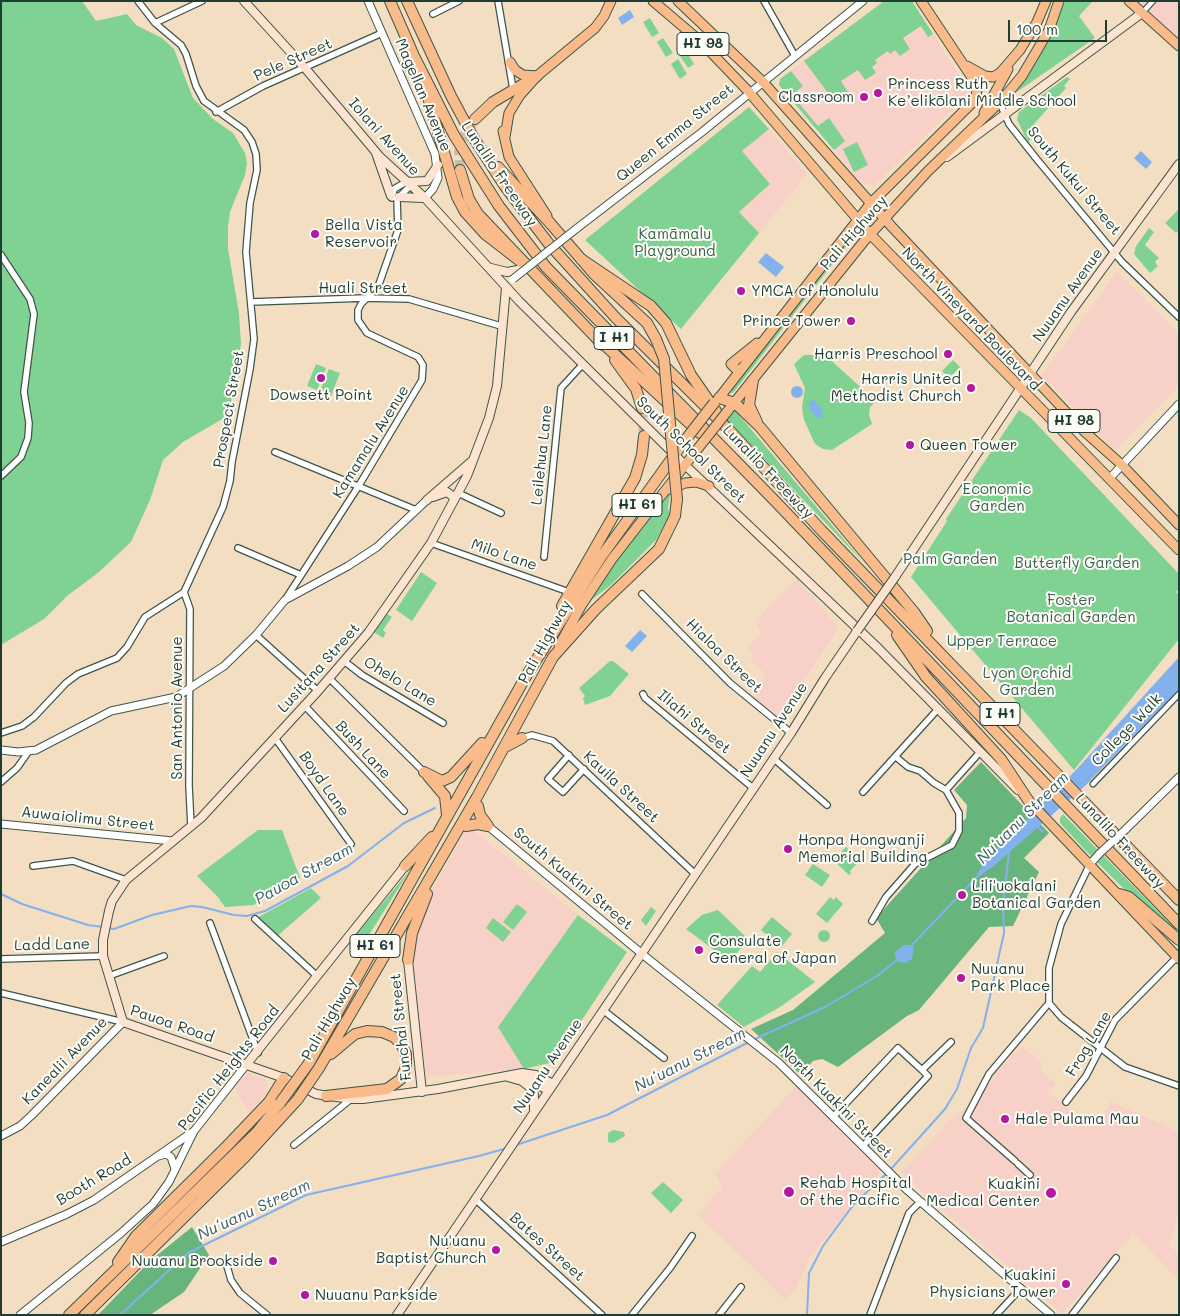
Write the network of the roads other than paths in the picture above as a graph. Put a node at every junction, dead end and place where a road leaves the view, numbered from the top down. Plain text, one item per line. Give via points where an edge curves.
1 (138, 1) edge
2 (202, 1) edge
3 (244, 1) edge
4 (368, 1) edge
5 (390, 1) edge
6 (407, 1) edge
7 (459, 1) edge
8 (498, 1) edge
9 (611, 1) edge
10 (653, 1) edge
11 (678, 1) edge
12 (764, 1) edge
13 (863, 1) edge
14 (921, 1) edge
15 (1046, 1) edge
16 (1059, 1) edge
17 (1129, 1) edge
18 (1153, 1) edge
19 (1142, 13) junction
20 (432, 14) dead end
21 (155, 23) junction
22 (382, 33) junction
23 (1179, 46) edge
24 (1020, 50) junction
25 (414, 56) junction
26 (795, 56) junction
27 (961, 61) junction
28 (510, 62) junction
29 (305, 68) junction
30 (537, 76) junction
31 (763, 82) junction
32 (513, 89) junction
33 (749, 92) junction
34 (1002, 100) junction
35 (216, 112) junction
36 (1005, 115) junction
37 (982, 117) junction
38 (475, 119) tunnel mouth
39 (473, 137) junction
40 (505, 137) junction
41 (375, 151) junction
42 (1179, 164) edge
43 (438, 165) junction
44 (460, 170) tunnel mouth
45 (928, 171) junction
46 (408, 184) junction
47 (395, 196) junction
48 (425, 198) junction
49 (871, 203) junction
50 (885, 220) junction
51 (858, 221) junction
52 (550, 223) junction
53 (870, 234) junction
54 (1115, 251) junction
55 (1, 255) edge
56 (581, 259) junction
57 (487, 266) junction
58 (526, 268) junction
59 (511, 276) junction
60 (506, 288) junction
61 (366, 298) junction
62 (250, 302) junction
63 (1179, 317) edge
64 (501, 326) junction
65 (597, 338) junction
66 (583, 364) junction
67 (1030, 373) junction
68 (753, 380) junction
69 (1021, 389) junction
70 (717, 401) junction
71 (735, 403) junction
72 (1179, 404) edge
73 (642, 408) tunnel mouth
74 (760, 427) junction
75 (731, 432) junction
76 (644, 436) tunnel mouth
77 (275, 452) dead end
78 (675, 454) junction
79 (472, 461) junction
80 (685, 465) junction
81 (1122, 465) junction
82 (1, 476) edge
83 (1110, 478) junction
84 (709, 486) junction
85 (358, 487) junction
86 (456, 496) junction
87 (427, 500) junction
88 (775, 501) junction
89 (656, 503) junction
90 (416, 510) junction
91 (501, 513) dead end
92 (1179, 525) edge
93 (431, 543) junction
94 (238, 548) dead end
95 (1179, 550) edge
96 (544, 557) dead end
97 (302, 575) junction
98 (184, 592) junction
99 (569, 592) junction
100 (642, 594) dead end
101 (285, 600) junction
102 (886, 617) junction
103 (858, 631) junction
104 (256, 635) junction
105 (943, 655) junction
106 (553, 657) junction
107 (344, 661) junction
108 (535, 663) junction
109 (329, 678) junction
110 (189, 690) junction
111 (318, 691) junction
112 (643, 694) dead end
113 (1179, 694) edge
114 (304, 705) junction
115 (938, 709) junction
116 (443, 723) dead end
117 (497, 725) junction
118 (1, 733) edge
119 (791, 733) junction
120 (275, 738) junction
121 (522, 738) joint
122 (505, 747) junction
123 (1, 750) edge
124 (29, 751) junction
125 (980, 752) junction
126 (569, 755) junction
127 (896, 757) junction
128 (773, 758) junction
129 (496, 763) junction
130 (584, 769) junction
131 (424, 772) junction
132 (1179, 778) edge
133 (1, 782) edge
134 (1093, 784) dead end
135 (753, 788) junction
136 (946, 790) junction
137 (863, 792) dead end
138 (1029, 802) junction
139 (827, 804) dead end
140 (478, 806) junction
141 (404, 811) dead end
142 (447, 815) junction
143 (1, 824) edge
144 (191, 826) junction
145 (466, 826) junction
146 (488, 826) junction
147 (440, 829) junction
148 (172, 841) junction
149 (351, 844) dead end
150 (1090, 864) junction
151 (33, 866) dead end
152 (406, 866) joint
153 (694, 873) junction
154 (126, 880) junction
155 (1164, 884) junction
156 (1119, 894) junction
157 (1179, 894) edge
158 (1179, 900) edge
159 (255, 918) dead end
160 (872, 921) dead end
161 (210, 924) dead end
162 (1179, 924) edge
163 (1179, 940) edge
164 (641, 953) junction
165 (103, 956) junction
166 (164, 956) dead end
167 (1178, 958) edge
168 (1, 959) edge
169 (408, 960) joint
170 (109, 976) junction
171 (317, 976) junction
172 (1, 993) edge
173 (1048, 1003) junction
174 (603, 1010) junction
175 (123, 1022) junction
176 (951, 1042) dead end
177 (1100, 1049) junction
178 (258, 1053) junction
179 (664, 1058) dead end
180 (246, 1065) junction
181 (319, 1068) junction
182 (922, 1070) junction
183 (506, 1076) junction
184 (284, 1078) junction
185 (1179, 1086) edge
186 (551, 1087) junction
187 (422, 1092) junction
188 (326, 1096) junction
189 (351, 1099) junction
190 (1066, 1102) dead end
191 (534, 1112) junction
192 (833, 1117) junction
193 (194, 1131) junction
194 (1, 1136) edge
195 (294, 1145) dead end
196 (863, 1146) junction
197 (155, 1158) junction
198 (175, 1169) junction
199 (1030, 1175) dead end
200 (475, 1199) junction
201 (920, 1202) junction
202 (692, 1236) dead end
203 (1, 1242) edge
204 (1116, 1258) dead end
205 (227, 1266) dead end
206 (105, 1280) junction
207 (741, 1288) dead end
208 (1021, 1288) junction
209 (20, 1315) edge
210 (69, 1315) edge
211 (85, 1315) edge
212 (267, 1315) edge
213 (396, 1315) edge
214 (602, 1315) edge
215 (632, 1315) edge
216 (719, 1315) edge
217 (870, 1315) edge
218 (996, 1315) edge
219 (1051, 1315) edge
220 (1072, 1315) edge

1 - 21 street, Prospect Street
2 - 21 street
3 - 29 main road, Iolani Avenue
4 - 22 street, Magellan Avenue
5 - 25 highway, Lunalilo Freeway / I H1
6 - 39 highway, Lunalilo Freeway / I H1
7 - 20 street
8 - 28 street
9 - 30 main road via 595,28
10 - 33 main road, HI 98 via 700,41
11 - 31 main road, HI 98
12 - 26 street
13 - 26 street, Queen Emma Street
14 - 27 main road
15 - 24 main road
16 - 34 main road, Pali Highway via 1050,30 1022,76
17 - 19 main road
18 - 19 street
19 - 23 main road
19 - 36 main road
21 - 35 street, Prospect Street via 181,45 196,86 204,101
22 - 29 street, Pele Street
22 - 43 street, Magellan Avenue via 428,134
24 - 27 main road via 992,77 981,75
24 - 37 main road
25 - 58 highway via 457,196 465,212 485,234
25 - 88 highway, Lunalilo Freeway / I H1 via 442,114 470,161 540,259 586,310
26 - 31 street, Queen Emma Street
27 - 49 main road, Pali Highway via 976,86 976,99
28 - 30 main road via 523,75
28 - 32 street
29 - 35 street, Pele Street via 262,86
29 - 41 main road, Iolani Avenue
30 - 32 highway
30 - 40 main road via 514,103
31 - 33 street, Queen Emma Street
31 - 49 main road, HI 98
32 - 38 highway
32 - 40 main road via 501,123
33 - 51 main road, HI 98
33 - 58 street, Queen Emma Street, bridge
34 - 36 street, South Kukui Street
34 - 37 main road, Pali Highway
35 - 62 street, Prospect Street via 244,130 256,154 257,170 246,245
36 - 45 main road
36 - 54 street, South Kukui Street via 1009,124
37 - 45 main road, Pali Highway
39 - 52 highway
39 - 75 highway, Lunalilo Freeway / I H1 via 518,205 555,251
40 - 52 main road via 508,157
41 - 46 main road, Iolani Avenue
41 - 47 main road
42 - 54 main road, Nuuanu Avenue
43 - 46 main road via 427,181
43 - 48 street, Magellan Avenue via 438,178
44 - 58 highway via 468,199 478,214
45 - 50 main road, Pali Highway
46 - 47 street
46 - 47 street via 394,189
46 - 48 main road, Iolani Avenue
47 - 48 main road
47 - 61 street, Kamamalu Avenue via 398,230 378,287
48 - 57 main road, Iolani Avenue
49 - 50 main road, HI 98
49 - 51 main road, Pali Highway / HI 61
50 - 53 main road, Pali Highway / HI 61
50 - 67 main road, North Vineyard Boulevard / HI 98
51 - 53 main road, HI 98
51 - 70 main road, Pali Highway / HI 61
52 - 56 highway
53 - 68 main road, Pali Highway / HI 61
53 - 69 main road, North Vineyard Boulevard / HI 98
54 - 63 street, South Kukui Street
54 - 67 main road, Nuuanu Avenue
55 - 82 street via 30,298 34,314 24,392 28,438 21,457
56 - 75 highway via 651,306 661,317 692,375
56 - 106 highway, bridge via 647,323 656,339 664,359 677,499 674,516 659,550 596,609
57 - 59 main road
57 - 60 main road, Iolani Avenue
58 - 59 main road
58 - 65 highway
59 - 60 street
60 - 64 main road, Lusitana Street
60 - 66 main road, South School Street
61 - 62 street, Huali Street
61 - 64 street, Huali Street via 409,299
61 - 85 street, Kamamalu Avenue via 358,310 362,327 367,333 416,355 424,373 419,389
62 - 98 street, Prospect Street via 254,339 230,481 223,507
64 - 79 main road, Lusitana Street via 497,386 489,418
65 - 73 highway via 636,389
65 - 88 highway
66 - 78 main road, South School Street
66 - 96 street, Leilehua Lane via 561,388
67 - 69 main road, Nuuanu Avenue
67 - 81 main road, North Vineyard Boulevard / HI 98 via 1085,432
68 - 71 main road, Pali Highway / HI 61
68 - 74 highway via 749,405
69 - 83 main road, North Vineyard Boulevard / HI 98
69 - 103 main road, Nuuanu Avenue, bridge
70 - 71 highway
70 - 78 highway, Pali Highway / HI 61, bridge
71 - 74 highway
71 - 80 main road, Pali Highway / HI 61, bridge
72 - 81 street
74 - 105 highway via 914,612
75 - 105 highway, Lunalilo Freeway / I H1
76 - 99 highway via 635,478
77 - 85 street
78 - 80 main road, South School Street
78 - 108 highway, Pali Highway / HI 61 via 601,557
79 - 86 main road, Lusitana Street
79 - 87 main road
80 - 84 main road, South School Street
80 - 89 main road, Pali Highway / HI 61
81 - 83 street
81 - 92 main road, North Vineyard Boulevard / HI 98
83 - 95 main road, North Vineyard Boulevard / HI 98
84 - 89 main road via 696,482 683,484 671,488
84 - 103 main road, South School Street
85 - 90 street
85 - 97 street, Kamamalu Avenue
86 - 87 main road via 447,492
86 - 91 street
86 - 93 main road, Lusitana Street
87 - 90 street
88 - 102 highway, Lunalilo Freeway / I H1
89 - 106 main road, Pali Highway / HI 61 via 581,606
90 - 101 street via 377,547
93 - 99 street, Milo Lane
93 - 107 main road, Lusitana Street via 386,609
94 - 97 street
97 - 101 street, Kamamalu Avenue
98 - 110 street, San Antonio Avenue via 190,609
98 - 118 street via 145,617 117,658 78,674 34,717 22,726
99 - 108 highway
100 - 119 street, Hialoa Street via 730,683
101 - 104 street
102 - 138 highway via 920,670 987,742
102 - 162 highway, Lunalilo Freeway / I H1
103 - 115 main road, South School Street
103 - 119 main road, Nuuanu Avenue
104 - 110 street via 224,666
104 - 111 street
105 - 155 highway, Lunalilo Freeway / I H1
106 - 122 highway, Pali Highway / HI 61
107 - 109 main road, Lusitana Street
107 - 116 street, Ohelo Lane
108 - 117 highway, Pali Highway / HI 61
109 - 111 main road, Lusitana Street
109 - 131 street
110 - 124 street via 176,698 111,711
110 - 144 street, San Antonio Avenue
111 - 114 main road, Lusitana Street
112 - 135 street, Iliahi Street
113 - 134 street, College Walk
114 - 120 main road, Lusitana Street
114 - 141 street, Bush Lane
115 - 125 main road, South School Street
115 - 127 street
117 - 131 highway via 451,776 442,780
117 - 142 highway, Pali Highway / HI 61
119 - 128 main road, Nuuanu Avenue
120 - 144 main road, Lusitana Street
120 - 149 street, Boyd Lane
121 - 122 highway
121 - 126 street, Kauila Street via 542,736
122 - 129 highway, Pali Highway / HI 61
123 - 124 street
124 - 133 street
125 - 136 street
125 - 138 main road, South School Street
126 - 130 street, Kauila Street
126 - 130 street via 548,779 563,792
127 - 136 street via 908,768 920,771
127 - 137 street
128 - 135 main road, Nuuanu Avenue
128 - 139 street
129 - 140 highway via 498,769
129 - 181 highway, Pali Highway / HI 61
130 - 153 street, Kauila Street
131 - 142 highway via 445,796
132 - 150 street, bridge
135 - 153 main road, Nuuanu Avenue
136 - 160 street via 959,814 959,831 952,845 915,864 886,897
138 - 150 main road
140 - 145 highway
140 - 146 highway
142 - 147 highway, Pali Highway / HI 61
143 - 148 street, Auwaiolimu Street
144 - 148 main road, Lusitana Street
145 - 146 highway
145 - 169 highway via 423,901 412,933
146 - 164 street, South Kuakini Street
147 - 152 highway
147 - 206 highway, Pali Highway / HI 61, bridge via 309,1063 280,1103 257,1132
148 - 154 main road, Lusitana Street
150 - 156 main road
150 - 173 street via 1061,924 1049,968
151 - 154 street via 73,861
152 - 171 main road, Pacific Heights Road
153 - 164 main road, Nuuanu Avenue
154 - 165 main road, Lusitana Street via 112,901 103,940
155 - 157 highway
155 - 158 highway, Lunalilo Freeway / I H1
156 - 163 highway via 1129,897
156 - 167 main road
159 - 171 street
161 - 178 street
164 - 174 main road, Nuuanu Avenue
164 - 192 street, North Kuakini Street via 779,1063
165 - 168 street, Ladd Lane
165 - 170 main road, Lusitana Street
166 - 170 street
167 - 177 street, Frog Lane via 1115,1020
169 - 187 main road, Funchal Street
170 - 175 main road, Lusitana Street
171 - 178 main road, Pacific Heights Road
172 - 175 street, Pauoa Road
173 - 177 street
173 - 199 street via 989,1074 966,1118
174 - 179 street
174 - 186 main road, Nuuanu Avenue
175 - 180 main road, Pauoa Road
175 - 194 street, Kanealii Avenue via 32,1115
176 - 182 street
177 - 185 street via 1125,1067
177 - 190 street, Frog Lane via 1086,1076
178 - 180 main road, Pacific Heights Road
180 - 184 main road, Pauoa Road
180 - 193 street, Pacific Heights Road
181 - 188 highway via 350,1037 367,1031 394,1037 406,1054 401,1079 388,1089
181 - 211 highway, Pali Highway / HI 61, bridge via 290,1109
182 - 192 street via 898,1048
182 - 196 street via 928,1076
183 - 186 main road, Pauoa Road via 530,1074
183 - 187 main road, Pauoa Road
183 - 191 main road via 531,1088
184 - 188 main road, Pauoa Road
184 - 206 highway via 268,1102 227,1146 136,1236
186 - 191 main road, Nuuanu Avenue
187 - 189 main road, Pauoa Road
188 - 189 main road, Pauoa Road
189 - 195 street
191 - 200 main road, Nuuanu Avenue
192 - 196 street, North Kuakini Street
193 - 197 street, Booth Road
193 - 198 street, Pacific Heights Road
196 - 201 street, North Kuakini Street
197 - 198 street via 166,1154 173,1160
197 - 203 street, Booth Road via 80,1208
198 - 209 street, Pacific Heights Road via 161,1193 140,1217
200 - 213 main road, Nuuanu Avenue
200 - 214 street, Bates Street
201 - 208 street, North Kuakini Street
201 - 217 street via 909,1214
202 - 215 street
204 - 220 street
205 - 212 street via 231,1280 240,1292
206 - 210 highway, Pali Highway / HI 61
207 - 216 street
208 - 218 street
208 - 219 street, North Kuakini Street

